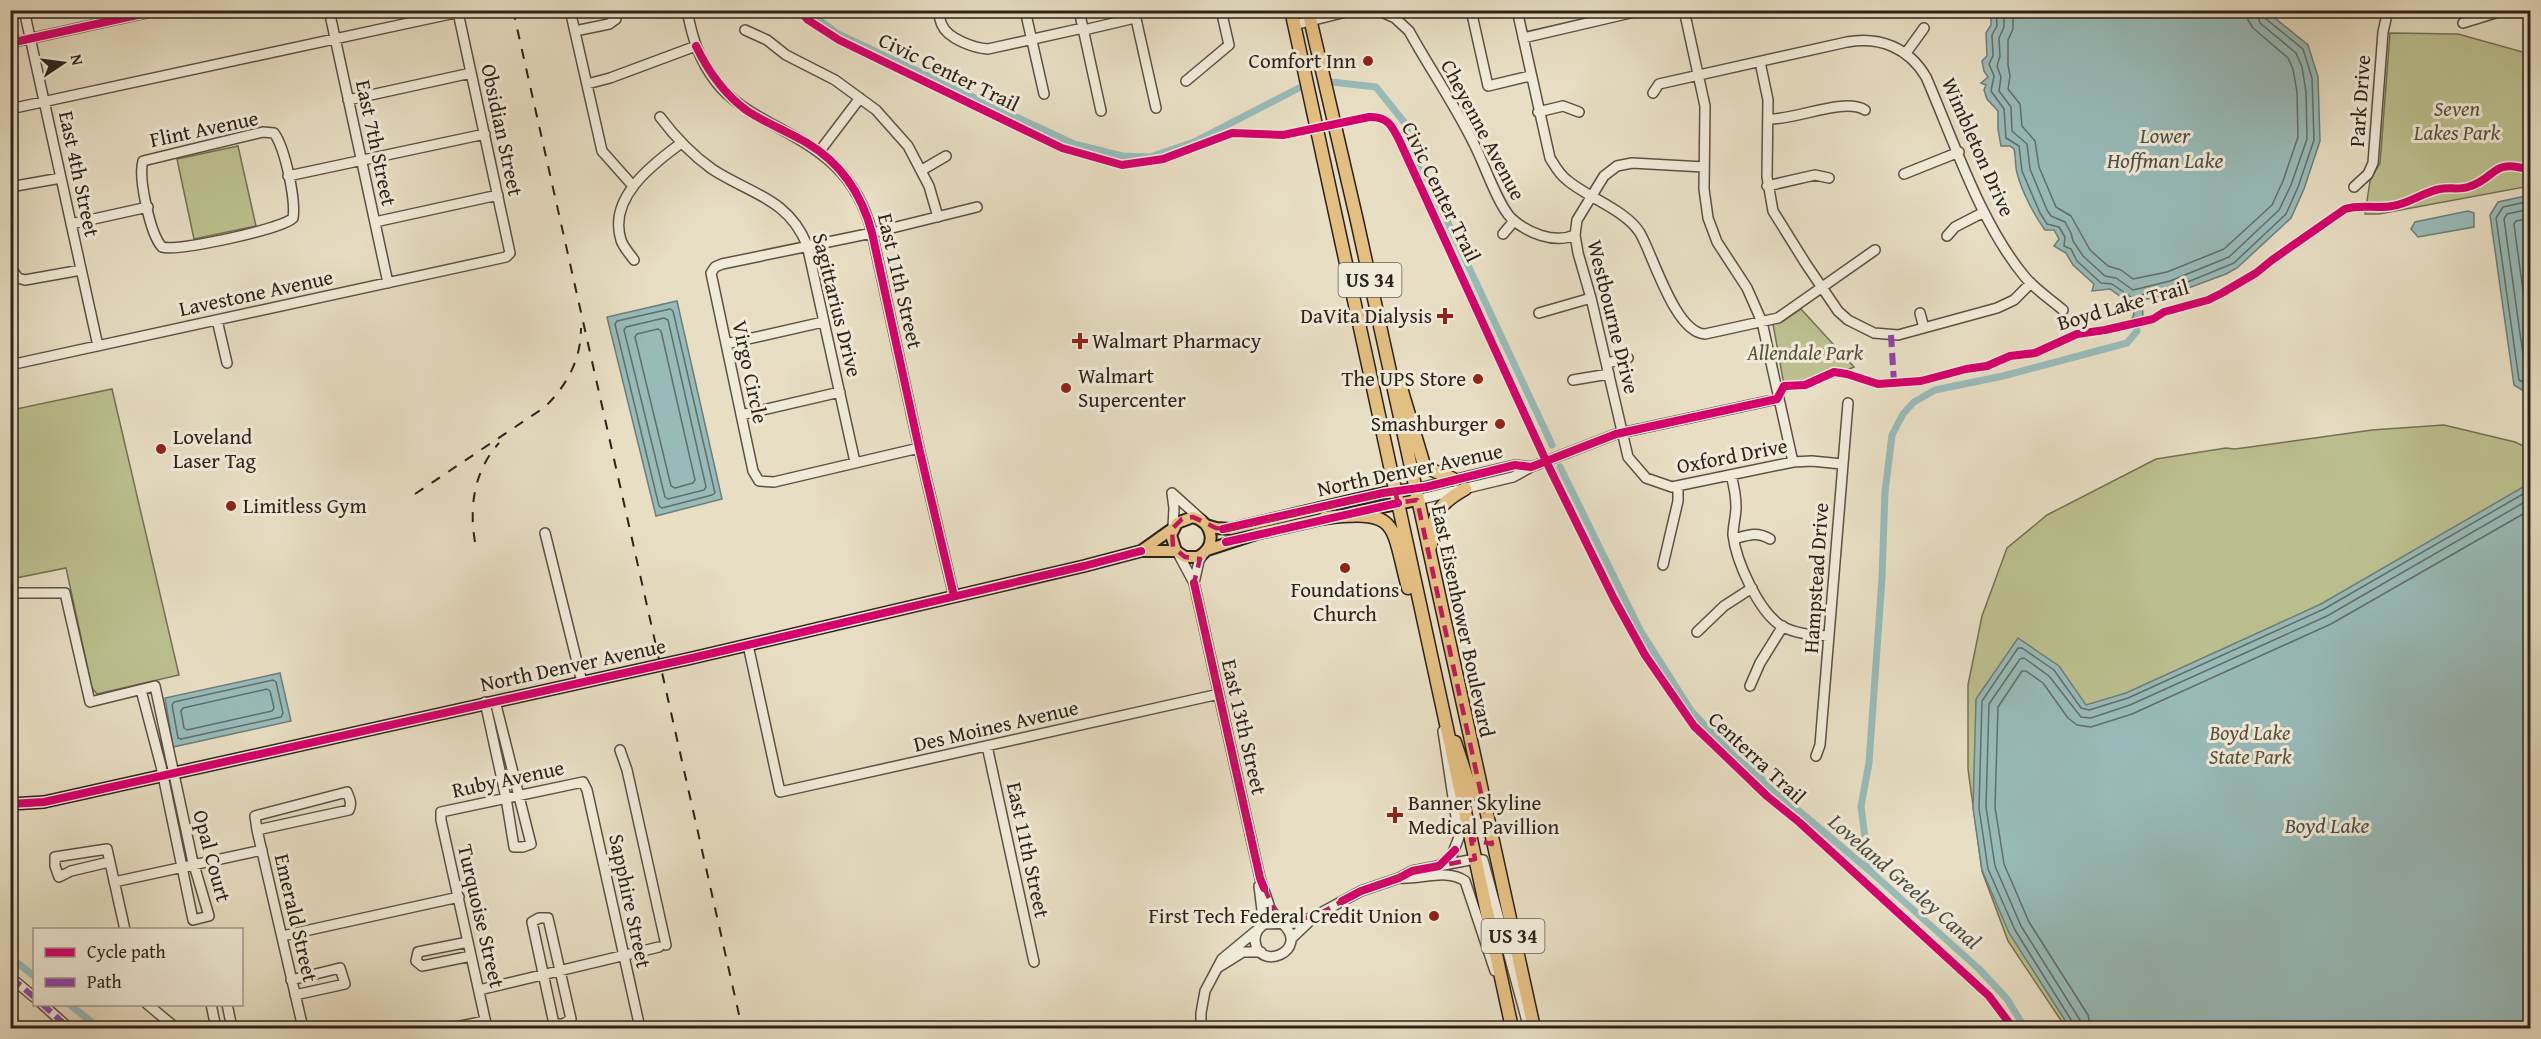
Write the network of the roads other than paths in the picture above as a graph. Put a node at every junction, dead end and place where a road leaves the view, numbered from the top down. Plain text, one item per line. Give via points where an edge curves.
1 (24, 10) edge
2 (160, 10) edge
3 (328, 10) edge
4 (616, 10) edge
5 (687, 10) edge
6 (939, 10) edge
7 (1025, 10) edge
8 (1079, 10) edge
9 (1221, 10) edge
10 (1291, 10) edge
11 (1354, 10) edge
12 (1471, 10) edge
13 (1517, 10) edge
14 (1643, 10) edge
15 (1684, 10) edge
16 (2388, 10) edge
17 (2505, 10) edge
18 (572, 11) edge
19 (1382, 11) edge
20 (127, 14) edge
21 (1135, 14) edge
22 (1603, 15) edge
23 (1309, 16) edge
24 (2463, 22) dead end
25 (1294, 25) junction
26 (1924, 28) dead end
27 (1084, 29) junction
28 (745, 30) dead end
29 (575, 31) junction
30 (1523, 38) junction
31 (30, 39) junction
32 (335, 39) junction
33 (1032, 39) junction
34 (10, 43) edge
35 (696, 46) junction
36 (1906, 53) junction
37 (1760, 62) junction
38 (471, 73) junction
39 (1698, 75) junction
40 (1530, 76) junction
41 (1186, 81) dead end
42 (587, 84) junction
43 (1653, 93) dead end
44 (1044, 94) dead end
45 (861, 98) junction
46 (348, 100) junction
47 (45, 102) junction
48 (1156, 108) dead end
49 (10, 109) edge
50 (1865, 110) dead end
51 (1101, 111) dead end
52 (1538, 112) junction
53 (1579, 112) dead end
54 (660, 117) dead end
55 (1769, 119) junction
56 (485, 134) junction
57 (680, 144) junction
58 (819, 152) junction
59 (1959, 152) junction
60 (946, 156) dead end
61 (361, 161) junction
62 (1704, 167) junction
63 (922, 170) junction
64 (1904, 174) dead end
65 (288, 176) junction
66 (61, 178) junction
67 (1829, 178) dead end
68 (633, 186) junction
69 (1767, 186) junction
70 (2354, 187) dead end
71 (10, 188) edge
72 (498, 195) junction
73 (1590, 196) junction
74 (148, 207) junction
75 (977, 207) dead end
76 (1984, 212) junction
77 (938, 217) junction
78 (1514, 221) junction
79 (375, 222) junction
80 (71, 224) junction
81 (872, 233) junction
82 (1503, 234) dead end
83 (1575, 235) junction
84 (1947, 236) dead end
85 (807, 245) junction
86 (1875, 250) dead end
87 (509, 255) joint
88 (634, 260) dead end
89 (10, 267) edge
90 (81, 270) junction
91 (388, 283) junction
92 (2031, 283) junction
93 (1823, 287) junction
94 (1591, 298) junction
95 (2063, 310) dead end
96 (1539, 313) dead end
97 (1920, 313) dead end
98 (217, 320) junction
99 (823, 322) junction
100 (1761, 322) junction
101 (1924, 328) junction
102 (726, 344) junction
103 (98, 346) junction
104 (1628, 358) dead end
105 (227, 363) dead end
106 (1607, 363) junction
107 (10, 365) edge
108 (1610, 374) junction
109 (1391, 378) junction
110 (1573, 380) dead end
111 (840, 392) junction
112 (1777, 399) junction
113 (1848, 403) dead end
114 (741, 415) junction
115 (1622, 433) junction
116 (919, 448) junction
117 (855, 462) junction
118 (1793, 462) junction
119 (1842, 464) junction
120 (1531, 467) junction
121 (1731, 475) junction
122 (1455, 480) junction
123 (1678, 486) junction
124 (1465, 489) junction
125 (1416, 495) junction
126 (1397, 497) junction
127 (1325, 519) junction
128 (1205, 523) junction
129 (1173, 528) junction
130 (545, 532) dead end
131 (1734, 539) junction
132 (1770, 539) dead end
133 (1141, 551) junction
134 (1205, 552) junction
135 (1178, 553) junction
136 (1663, 565) dead end
137 (1194, 583) junction
138 (1752, 588) junction
139 (10, 593) edge
140 (954, 596) junction
141 (1438, 599) junction
142 (1783, 627) junction
143 (1697, 632) dead end
144 (1829, 636) junction
145 (748, 645) junction
146 (582, 682) junction
147 (1750, 686) dead end
148 (141, 690) junction
149 (1219, 694) junction
150 (490, 701) junction
151 (1442, 708) junction
152 (987, 746) junction
153 (620, 750) dead end
154 (1815, 756) dead end
155 (174, 772) junction
156 (163, 775) junction
157 (583, 782) joint
158 (519, 795) junction
159 (506, 798) junction
160 (10, 804) edge
161 (441, 812) joint
162 (257, 830) junction
163 (1492, 844) junction
164 (262, 850) junction
165 (1475, 859) junction
166 (109, 862) junction
167 (195, 866) junction
168 (1439, 866) junction
169 (183, 868) junction
170 (1260, 878) junction
171 (1400, 878) junction
172 (114, 882) junction
173 (459, 897) junction
174 (1315, 916) junction
175 (1281, 924) junction
176 (125, 928) edge
177 (1259, 928) junction
178 (282, 936) junction
179 (1291, 939) junction
180 (468, 942) junction
181 (1261, 952) junction
182 (624, 955) junction
183 (471, 956) junction
184 (1034, 962) dead end
185 (1219, 967) junction
186 (559, 971) junction
187 (543, 974) junction
188 (291, 980) junction
189 (10, 984) edge
190 (479, 990) junction
191 (295, 995) junction
192 (33, 996) edge
193 (43, 1006) edge
194 (148, 1006) edge
195 (211, 1006) edge
196 (227, 1006) edge
197 (486, 1025) edge
198 (1512, 1027) edge
199 (69, 1029) edge
200 (176, 1029) edge
201 (216, 1029) edge
202 (232, 1029) edge
203 (303, 1029) edge
204 (451, 1029) edge
205 (640, 1029) edge
206 (1201, 1029) edge
207 (1532, 1029) edge

1 - 31 street, East 4th Street
2 - 20 street
3 - 32 street, East 7th Street
4 - 29 street via 616,19 609,24
5 - 35 street, East 11th Street
6 - 33 street via 948,34 979,48
7 - 33 street
8 - 27 street
9 - 41 street via 1229,45
10 - 25 highway, East Eisenhower Boulevard / US 34
11 - 23 street
12 - 40 street via 1488,86
13 - 30 street
14 - 22 street
15 - 39 street
16 - 70 street, Park Drive via 2373,163
17 - 24 street
18 - 29 street
19 - 78 street, Cheyenne Avenue via 1409,32
20 - 31 street
21 - 27 street
21 - 48 street
22 - 30 street
23 - 25 street
23 - 109 highway, East Eisenhower Boulevard / US 34
25 - 126 highway, East Eisenhower Boulevard / US 34
26 - 36 street
27 - 33 street
27 - 51 street
28 - 45 street via 768,40 786,55
29 - 42 street
30 - 40 street
31 - 34 street
31 - 47 street, East 4th Street
32 - 38 street, Obsidian Street via 457,14
32 - 46 street, East 7th Street
32 - 47 street
33 - 44 street
35 - 42 street
35 - 58 street, East 11th Street via 727,94
36 - 37 street via 1864,39
36 - 59 street, Wimbleton Drive via 1926,77
37 - 39 street
37 - 55 street
38 - 46 street
38 - 56 street, Obsidian Street
39 - 43 street via 1659,84
39 - 62 street via 1706,120
40 - 52 street
42 - 68 street via 602,151
45 - 58 street
45 - 63 street via 896,131
46 - 61 street, East 7th Street
47 - 49 street
47 - 66 street, East 4th Street
50 - 55 street via 1851,104
52 - 53 street via 1563,106
52 - 73 street via 1550,158 1564,178
54 - 57 street, Sagittarius Drive
55 - 69 street
56 - 61 street
56 - 72 street, Obsidian Street
57 - 68 street
57 - 85 street, Sagittarius Drive via 712,169 784,209
58 - 81 street, East 11th Street via 856,191
59 - 64 street
59 - 76 street, Wimbleton Drive
60 - 63 street
61 - 65 street
61 - 79 street, East 7th Street
62 - 73 street, Westbourne Drive via 1623,164 1608,171
62 - 100 street via 1705,204 1712,230 1724,256 1747,288
63 - 77 street
65 - 74 street via 293,218 283,225 227,238 175,249 162,247 154,237
65 - 74 street, Flint Avenue via 274,133 263,132 143,161 141,176
66 - 71 street
66 - 80 street, East 4th Street
67 - 69 street via 1815,175
68 - 88 street via 618,218 622,243
69 - 93 street via 1779,224
72 - 79 street
72 - 87 street, Obsidian Street
73 - 83 street, Westbourne Drive via 1577,220
73 - 100 street via 1629,220 1639,231 1663,287 1696,332 1705,334
74 - 80 street
75 - 77 street, Virgo Circle
76 - 84 street via 1955,227
76 - 92 street, Wimbleton Drive
77 - 81 street, Virgo Circle
78 - 82 street
78 - 83 street, Cheyenne Avenue via 1547,237
79 - 91 street, East 7th Street
80 - 90 street, East 4th Street
81 - 85 street, Virgo Circle
81 - 116 street, East 11th Street
83 - 94 street, Westbourne Drive
85 - 99 street, Sagittarius Drive
85 - 102 street, Virgo Circle via 713,269 712,281
86 - 93 street
87 - 91 street, Lavestone Avenue
89 - 90 street via 18,278 25,280
90 - 103 street, East 4th Street
91 - 98 street, Lavestone Avenue
92 - 95 street, Wimbleton Drive
92 - 101 street via 2013,300 1997,308
93 - 100 street via 1778,318
93 - 101 street via 1843,316 1869,332 1891,335
94 - 96 street
94 - 106 street, Westbourne Drive
97 - 101 street
98 - 103 street, Lavestone Avenue
98 - 105 street
99 - 102 street
99 - 111 street, Sagittarius Drive
100 - 112 street
102 - 114 street, Virgo Circle
103 - 107 street, Lavestone Avenue
104 - 106 street
106 - 108 street, Westbourne Drive
108 - 110 street
108 - 115 street, Westbourne Drive
109 - 122 highway via 1399,382 1424,465
109 - 125 highway, East Eisenhower Boulevard / US 34
111 - 114 street
111 - 117 street, Sagittarius Drive
112 - 115 street, North Denver Avenue
112 - 118 street
113 - 119 street, Hampstead Drive
114 - 117 street, Virgo Circle via 753,471 759,481 774,482
115 - 120 street, North Denver Avenue
115 - 123 street, Oxford Drive via 1628,457 1641,474 1659,484
116 - 117 street, Virgo Circle
116 - 140 street, East 11th Street
118 - 119 street, Oxford Drive
118 - 121 street, Oxford Drive
119 - 144 street, Hampstead Drive
120 - 122 street, North Denver Avenue via 1515,465
120 - 124 street, North Denver Avenue via 1513,477
121 - 123 street, Oxford Drive
121 - 131 street via 1736,506
122 - 125 street, North Denver Avenue
123 - 136 street
124 - 125 street, North Denver Avenue
124 - 141 highway via 1444,502 1433,522 1431,549
125 - 126 main road, North Denver Avenue
125 - 141 highway, East Eisenhower Boulevard / US 34
126 - 127 main road, North Denver Avenue
126 - 128 main road, North Denver Avenue via 1231,529
126 - 151 highway, East Eisenhower Boulevard / US 34
127 - 134 main road, North Denver Avenue via 1256,534
127 - 151 highway via 1367,516 1380,519 1391,528
128 - 129 main road via 1187,518
128 - 129 street via 1172,493
128 - 134 main road via 1211,540
129 - 133 main road, North Denver Avenue
129 - 135 main road via 1171,541
130 - 146 street
131 - 132 street via 1752,534
131 - 138 street
133 - 135 main road, North Denver Avenue
133 - 140 main road, North Denver Avenue
134 - 135 main road via 1191,558
134 - 137 street, East 13th Street
135 - 137 street, East 13th Street
137 - 149 street, East 13th Street
138 - 142 street
138 - 143 street via 1724,606
139 - 148 street via 65,593 90,702
140 - 145 main road, North Denver Avenue
141 - 163 highway, East Eisenhower Boulevard / US 34
142 - 144 street
142 - 147 street
144 - 154 street, Hampstead Drive via 1820,745
145 - 146 main road, North Denver Avenue
145 - 152 street, Des Moines Avenue via 780,792
146 - 150 main road, North Denver Avenue
148 - 155 street, Opal Court via 155,686
148 - 156 street
149 - 152 street, Des Moines Avenue
149 - 170 street, East 13th Street
150 - 155 main road, North Denver Avenue
150 - 158 street
150 - 159 street
151 - 163 highway via 1467,772 1483,840
151 - 165 highway, East Eisenhower Boulevard / US 34
151 - 168 street via 1459,837 1452,855
152 - 184 street, East 11th Street
153 - 182 street via 663,946
155 - 156 main road, North Denver Avenue
155 - 167 street, Opal Court
156 - 160 main road, North Denver Avenue via 36,803
156 - 169 street
157 - 158 street, Ruby Avenue
157 - 182 street, Sapphire Street
158 - 159 street, Ruby Avenue
158 - 159 street via 531,844 523,848 514,847
159 - 161 street, Ruby Avenue
161 - 173 street, Turquoise Street
162 - 162 street, Emerald Street via 350,810 347,792 255,816
162 - 164 street, Emerald Street
163 - 207 highway, East Eisenhower Boulevard / US 34
164 - 167 street
164 - 178 street, Emerald Street
165 - 168 street
165 - 198 highway, East Eisenhower Boulevard / US 34
165 - 207 street via 1483,860 1486,867
166 - 166 street via 60,877 55,857 106,849
166 - 172 street
167 - 169 street
167 - 169 street, Opal Court via 209,916 193,920
168 - 171 street via 1412,871
169 - 172 street
170 - 175 street, East 13th Street via 1270,908
170 - 177 street, East 13th Street
171 - 174 street via 1361,891
171 - 198 street via 1449,874 1465,881
172 - 176 street
173 - 178 street
173 - 180 street, Turquoise Street
174 - 175 street
174 - 179 street
175 - 177 street via 1269,922
175 - 179 street
177 - 181 street via 1255,941
177 - 185 street via 1227,953
178 - 188 street, Emerald Street
179 - 181 street via 1282,954 1270,957
180 - 183 street, Turquoise Street
180 - 183 street via 418,952 416,961 422,966
181 - 185 street via 1242,952
182 - 186 street
182 - 205 street, Sapphire Street
183 - 190 street, Turquoise Street
185 - 206 street via 1205,991
186 - 187 street
186 - 187 street via 571,1019 563,1024 554,1024
186 - 187 street via 548,918 539,918 532,922
187 - 190 street
188 - 191 street, Emerald Street
188 - 191 street via 340,968 343,973 345,984
189 - 192 street via 16,982
190 - 197 street, Turquoise Street
191 - 203 street, Emerald Street
193 - 199 street
194 - 200 street
195 - 201 street
196 - 202 street
197 - 204 street

